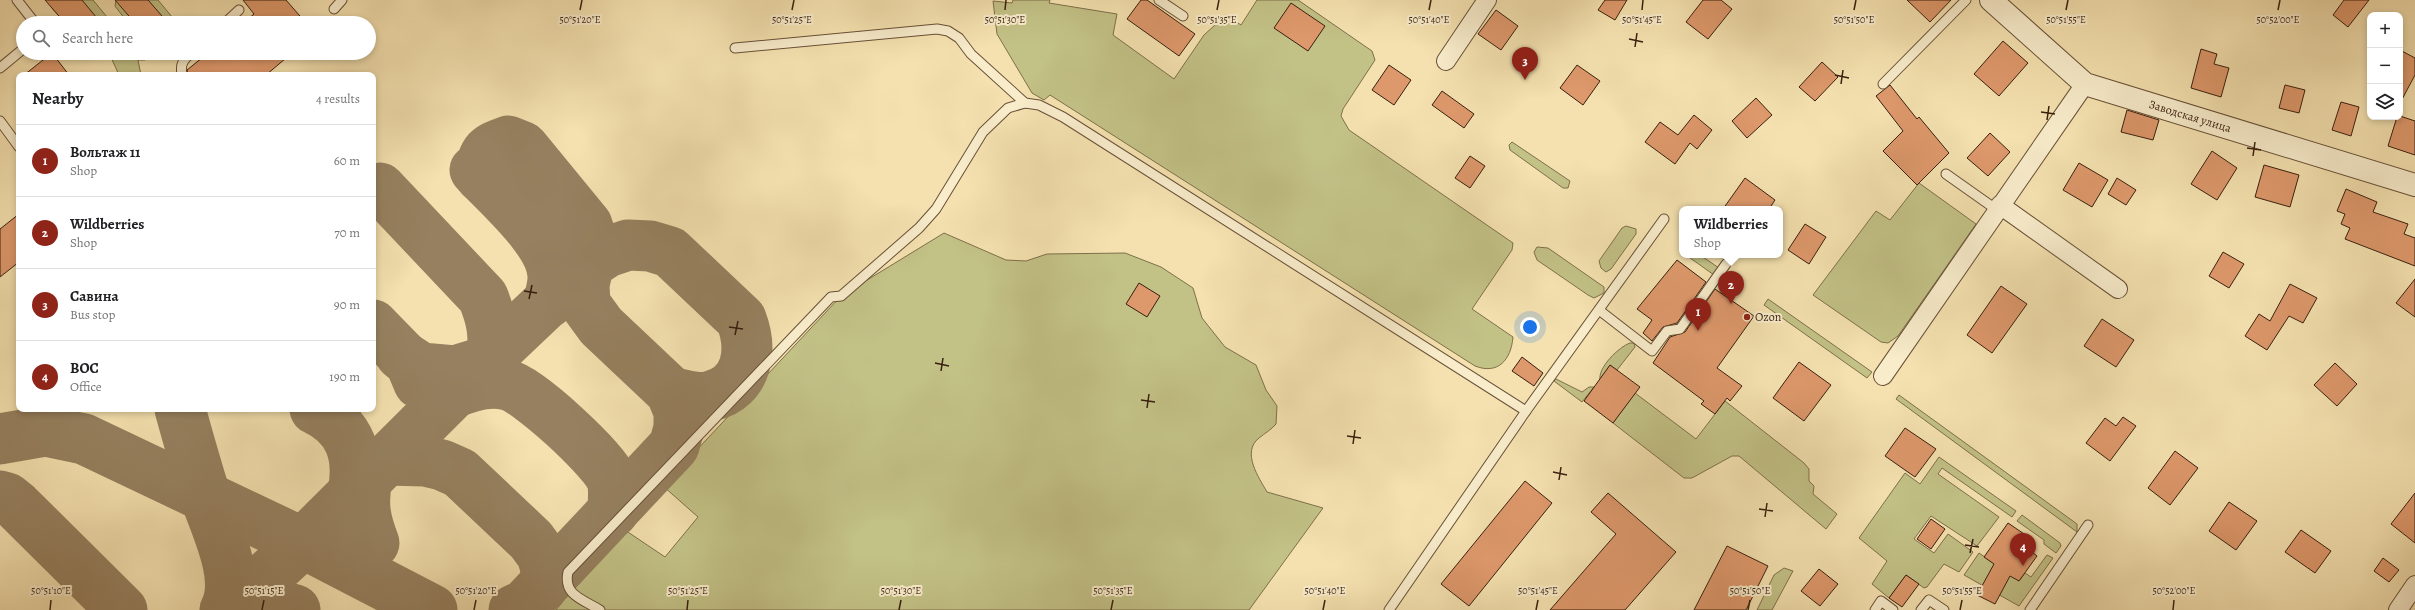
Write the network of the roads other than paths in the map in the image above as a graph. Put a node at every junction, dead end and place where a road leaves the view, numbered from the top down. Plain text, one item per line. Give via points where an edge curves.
1 (17, 0) edge
2 (342, 0) edge
3 (1159, 0) edge
4 (1487, 0) edge
5 (1966, 0) edge
6 (1991, 0) edge
7 (334, 9) dead end
8 (239, 10) dead end
9 (30, 16) edge
10 (233, 16) edge
11 (1183, 16) dead end
12 (735, 48) dead end
13 (16, 55) edge
14 (183, 60) edge
15 (1446, 61) dead end
16 (0, 68) edge
17 (181, 72) edge
18 (1883, 84) dead end
19 (2085, 84) junction
20 (1025, 103) junction
21 (0, 121) edge
22 (16, 143) edge
23 (1946, 174) dead end
24 (2415, 185) edge
25 (1998, 208) junction
26 (1664, 220) dead end
27 (1726, 264) dead end
28 (2118, 289) dead end
29 (1599, 310) junction
30 (1883, 376) dead end
31 (1526, 411) junction
32 (2088, 525) dead end
33 (2415, 585) edge
34 (600, 610) edge
35 (1389, 610) edge
36 (1875, 610) edge
37 (1893, 610) edge
38 (1921, 610) edge
39 (1944, 610) edge
40 (2030, 610) edge
41 (2398, 610) edge

1 - 9 lane
2 - 7 lane
3 - 11 lane
4 - 15 street
5 - 18 lane
6 - 19 street, Заводская улица
8 - 10 lane
12 - 20 lane via 937,29 948,31 959,38 971,54
13 - 16 lane
14 - 17 lane
19 - 24 street, Заводская улица
19 - 25 street
20 - 31 lane via 1039,105 1063,117
20 - 34 lane via 1008,108 983,132 936,209 919,228 842,296 831,297 568,572 566,583 570,591
21 - 22 lane
23 - 25 lane
25 - 28 street
25 - 30 street
26 - 29 lane
27 - 29 lane via 1680,329 1667,331 1652,351
29 - 31 lane
31 - 35 lane
32 - 40 lane
33 - 41 street
36 - 37 lane via 1881,602
38 - 39 lane via 1929,600

